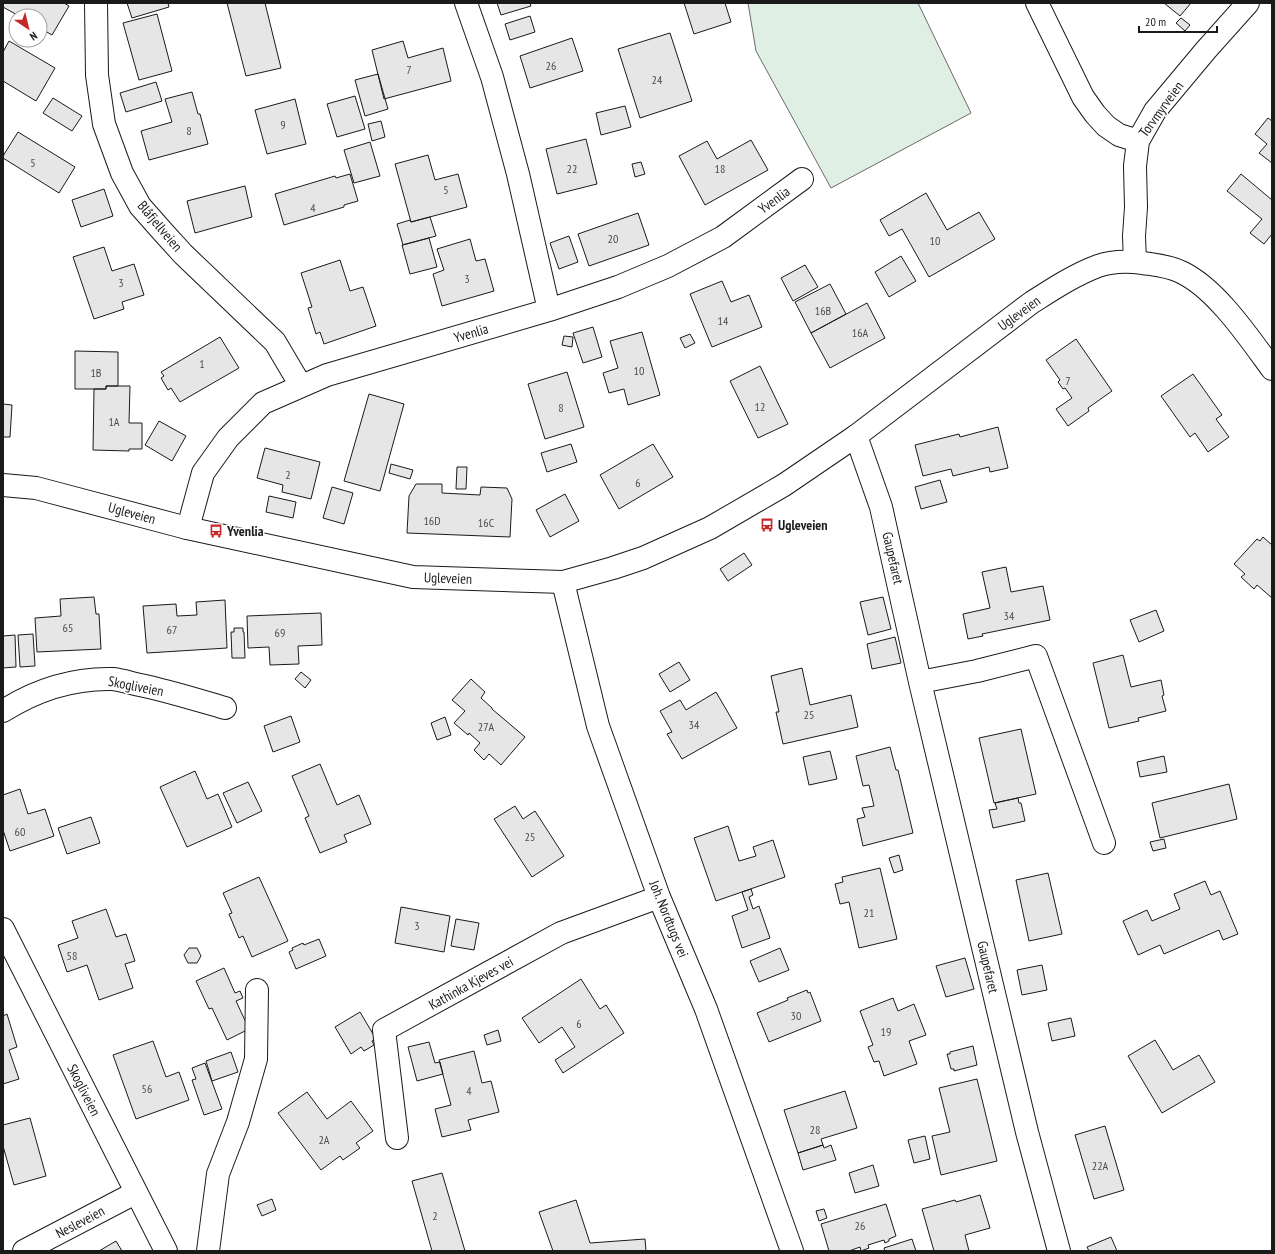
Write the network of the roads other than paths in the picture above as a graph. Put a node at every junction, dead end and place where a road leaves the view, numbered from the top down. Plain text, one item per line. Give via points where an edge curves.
1 (96, 3) edge
2 (466, 3) edge
3 (1037, 3) edge
4 (1248, 3) edge
5 (1138, 141) junction
6 (802, 179) dead end
7 (1135, 262) junction
8 (549, 310) junction
9 (1272, 369) edge
10 (301, 386) junction
11 (856, 436) junction
12 (3, 485) edge
13 (187, 528) junction
14 (563, 582) junction
15 (920, 682) junction
16 (225, 708) dead end
17 (3, 711) edge
18 (1104, 843) dead end
19 (659, 897) junction
20 (3, 929) edge
21 (257, 990) dead end
22 (397, 1138) dead end
23 (135, 1193) junction
24 (24, 1251) edge
25 (166, 1251) edge
26 (208, 1251) edge
27 (792, 1251) edge
28 (1059, 1251) edge

1 - 10 street, Blåfjellveien via 97,75 104,124 122,172 140,206 183,254 275,342
2 - 8 street via 492,77 516,166
3 - 5 street via 1083,97 1095,114 1118,135
4 - 5 street, Torvmyrveien via 1156,111
5 - 7 street, Torvmyrveien via 1135,166
6 - 8 street, Yvenlia via 723,237 668,266 618,287
7 - 9 street, Ugleveien via 1164,266 1182,272 1200,284 1230,314
7 - 11 street, Ugleveien via 1100,266 1080,273 1058,286 1031,303
8 - 10 street, Yvenlia via 327,375
10 - 13 street, Yvenlia via 263,403 228,438 203,473
11 - 14 street, Ugleveien via 784,485 710,528 643,558
11 - 15 street, Gaupefaret via 881,507
12 - 13 street, Ugleveien via 36,488
13 - 14 street, Ugleveien via 413,577
14 - 19 street, Joh. Nordtugs vei via 598,726
15 - 18 street via 977,672 1036,656
15 - 28 street, Gaupefaret via 1027,1132
16 - 17 street, Skogliveien via 114,679 79,681 45,689
19 - 22 street, Kathinka Kjeves vei via 561,933 384,1030
19 - 27 street, Joh. Nordtugs vei via 706,1009
20 - 23 street, Skogliveien
21 - 26 street via 256,1059 238,1122 218,1174
23 - 24 street, Nesleveien
23 - 25 street, Skogliveien

